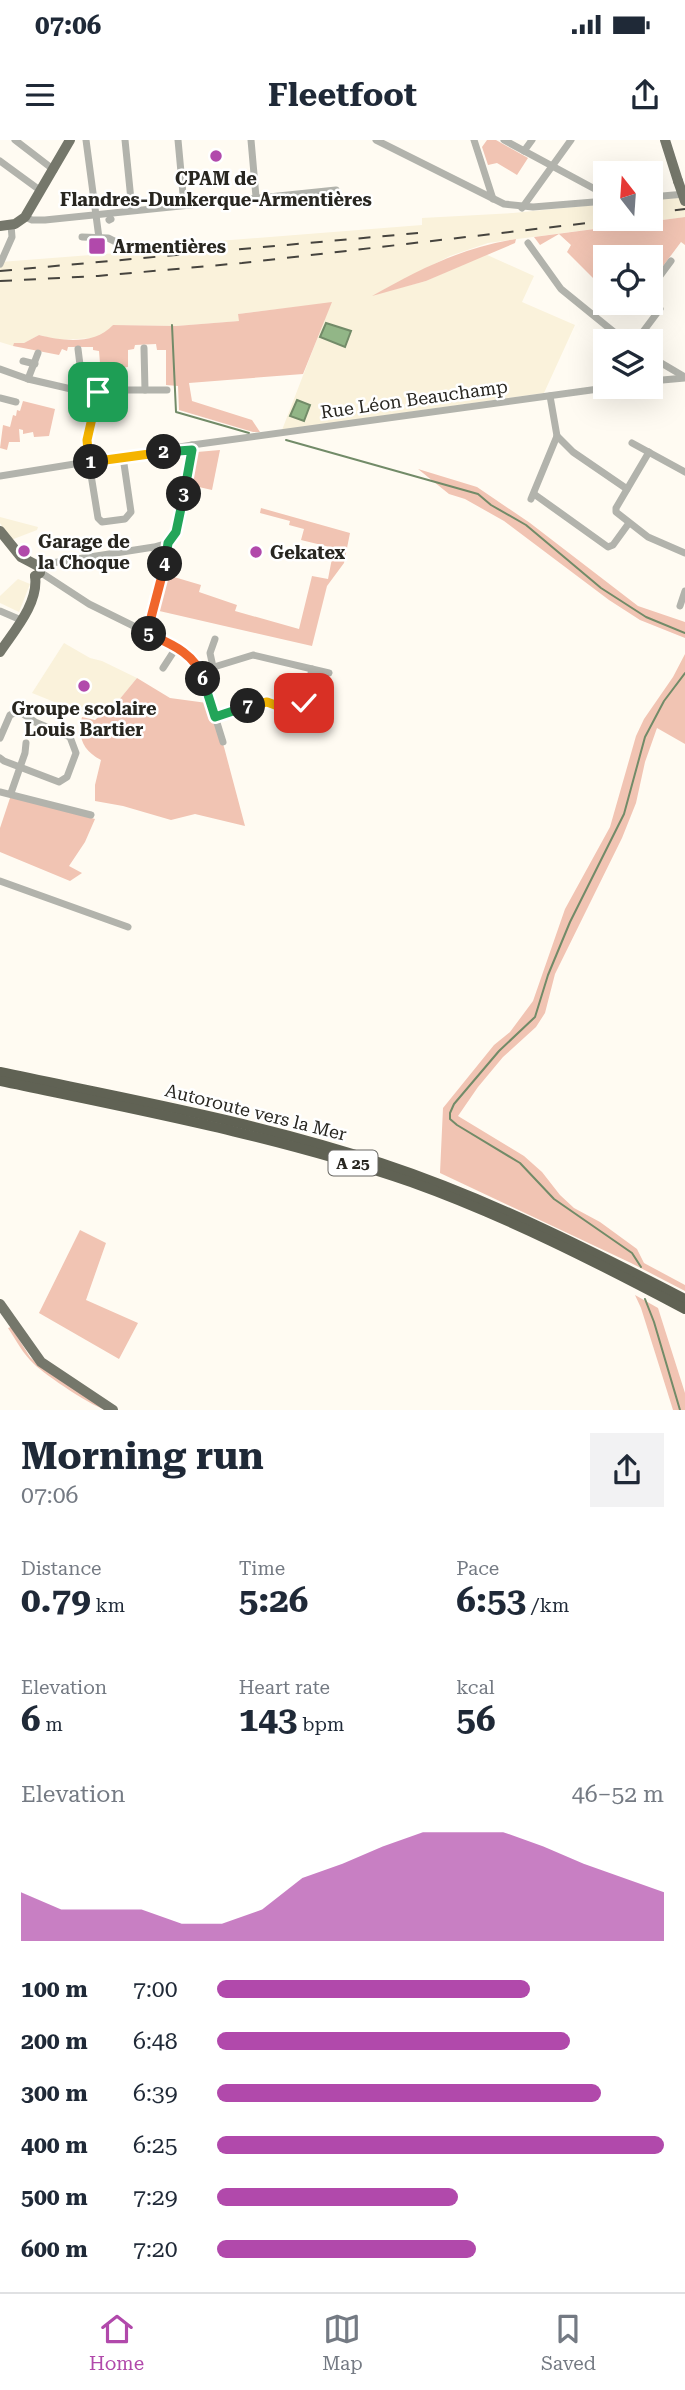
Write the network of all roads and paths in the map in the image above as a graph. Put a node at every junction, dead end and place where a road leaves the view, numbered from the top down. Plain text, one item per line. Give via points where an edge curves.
1 (15, 140) edge
2 (86, 140) edge
3 (178, 140) edge
4 (251, 140) edge
5 (378, 140) edge
6 (474, 140) edge
7 (504, 140) edge
8 (532, 140) edge
9 (571, 140) edge
10 (665, 140) edge
11 (70, 142) edge
12 (125, 143) edge
13 (524, 151) junction
14 (0, 161) edge
15 (552, 166) junction
16 (54, 170) junction
17 (593, 188) edge
18 (336, 190) dead end
19 (41, 191) junction
20 (685, 194) edge
21 (663, 196) edge
22 (256, 197) junction
23 (492, 199) junction
24 (685, 201) edge
25 (593, 202) edge
26 (184, 205) junction
27 (522, 208) junction
28 (131, 210) junction
29 (95, 215) junction
30 (25, 217) junction
31 (5, 226) edge
32 (82, 237) dead end
33 (99, 238) junction
34 (114, 241) dead end
35 (527, 243) dead end
36 (671, 261) dead end
37 (0, 264) edge
38 (663, 272) edge
39 (610, 329) edge
40 (144, 348) dead end
41 (78, 349) dead end
42 (38, 353) dead end
43 (23, 361) dead end
44 (34, 364) junction
45 (663, 364) edge
46 (0, 369) edge
47 (685, 377) edge
48 (28, 379) junction
49 (663, 380) edge
50 (145, 390) junction
51 (167, 390) dead end
52 (593, 390) edge
53 (74, 391) junction
54 (97, 395) junction
55 (550, 396) junction
56 (0, 398) edge
57 (16, 402) dead end
58 (557, 436) junction
59 (632, 443) dead end
60 (192, 448) junction
61 (649, 452) junction
62 (123, 457) junction
63 (89, 462) junction
64 (685, 472) edge
65 (0, 475) edge
66 (627, 489) junction
67 (629, 523) junction
68 (0, 531) edge
69 (0, 538) edge
70 (168, 543) junction
71 (685, 553) edge
72 (35, 570) junction
73 (685, 591) edge
74 (680, 606) dead end
75 (0, 611) edge
76 (21, 620) junction
77 (147, 633) junction
78 (215, 639) dead end
79 (1, 648) edge
80 (176, 648) junction
81 (213, 667) junction
82 (163, 668) dead end
83 (312, 669) junction
84 (201, 671) junction
85 (329, 673) dead end
86 (215, 717) junction
87 (1, 735) edge
88 (223, 742) dead end
89 (26, 743) dead end
90 (0, 758) edge
91 (20, 768) junction
92 (0, 792) edge
93 (10, 793) junction
94 (91, 815) dead end
95 (0, 881) edge
96 (128, 927) dead end
97 (0, 1072) edge
98 (0, 1082) edge
99 (685, 1299) edge
100 (0, 1304) edge
101 (685, 1309) edge
102 (113, 1410) edge

1 - 16 street
2 - 29 street
3 - 26 street
4 - 22 street
5 - 23 street
6 - 23 street
7 - 13 street
8 - 13 street
9 - 15 street
10 - 24 main road, bridge
11 - 16 main road
12 - 28 street
13 - 15 street
14 - 19 street
15 - 17 street
15 - 27 street
16 - 19 main road
18 - 22 street
19 - 30 main road
20 - 21 street
22 - 26 street
23 - 27 street
25 - 27 street
26 - 28 street
28 - 29 street
29 - 30 street
29 - 33 street
30 - 31 main road
31 - 37 street via 12,239
32 - 33 street
33 - 34 street
35 - 39 street via 561,289
36 - 38 street
40 - 50 street
41 - 53 street via 80,365
42 - 44 street
43 - 44 street
44 - 48 street
45 - 47 street
46 - 48 street
47 - 49 street
48 - 53 street
50 - 51 street
50 - 54 street via 102,390
52 - 55 street, Rue Léon Beauchamp
53 - 54 street
54 - 63 street via 87,440
55 - 58 street
55 - 60 street, Rue Léon Beauchamp
56 - 57 street
58 - 66 street
58 - 67 street via 532,497 606,546 613,545
59 - 61 street
60 - 62 street, Rue Léon Beauchamp
60 - 70 street via 176,532
61 - 64 street
61 - 66 street
62 - 63 street, Rue Léon Beauchamp
62 - 63 street via 131,512 125,519 102,522 98,518
63 - 65 street, Rue Léon Beauchamp
66 - 67 street via 616,510
67 - 71 street
68 - 72 main road
69 - 72 main road
70 - 72 street
70 - 77 street
72 - 76 main road via 33,595
72 - 77 street
73 - 74 street
75 - 76 street
76 - 79 main road
77 - 80 street
78 - 81 street via 210,656
80 - 82 street
80 - 84 street
81 - 83 street via 254,655
81 - 84 street
83 - 85 street
83 - 86 street via 299,711 262,701
84 - 86 street
86 - 88 street
87 - 91 street via 10,715 19,711 72,740 76,755 61,782
89 - 91 street
90 - 91 street
91 - 93 street
92 - 93 street
93 - 94 street
95 - 96 street
97 - 99 highway, Autoroute vers la Mer / A 25 via 235,1122 383,1163 530,1222
98 - 101 highway, A 25 via 234,1131 368,1168 503,1219
100 - 102 main road via 41,1362

